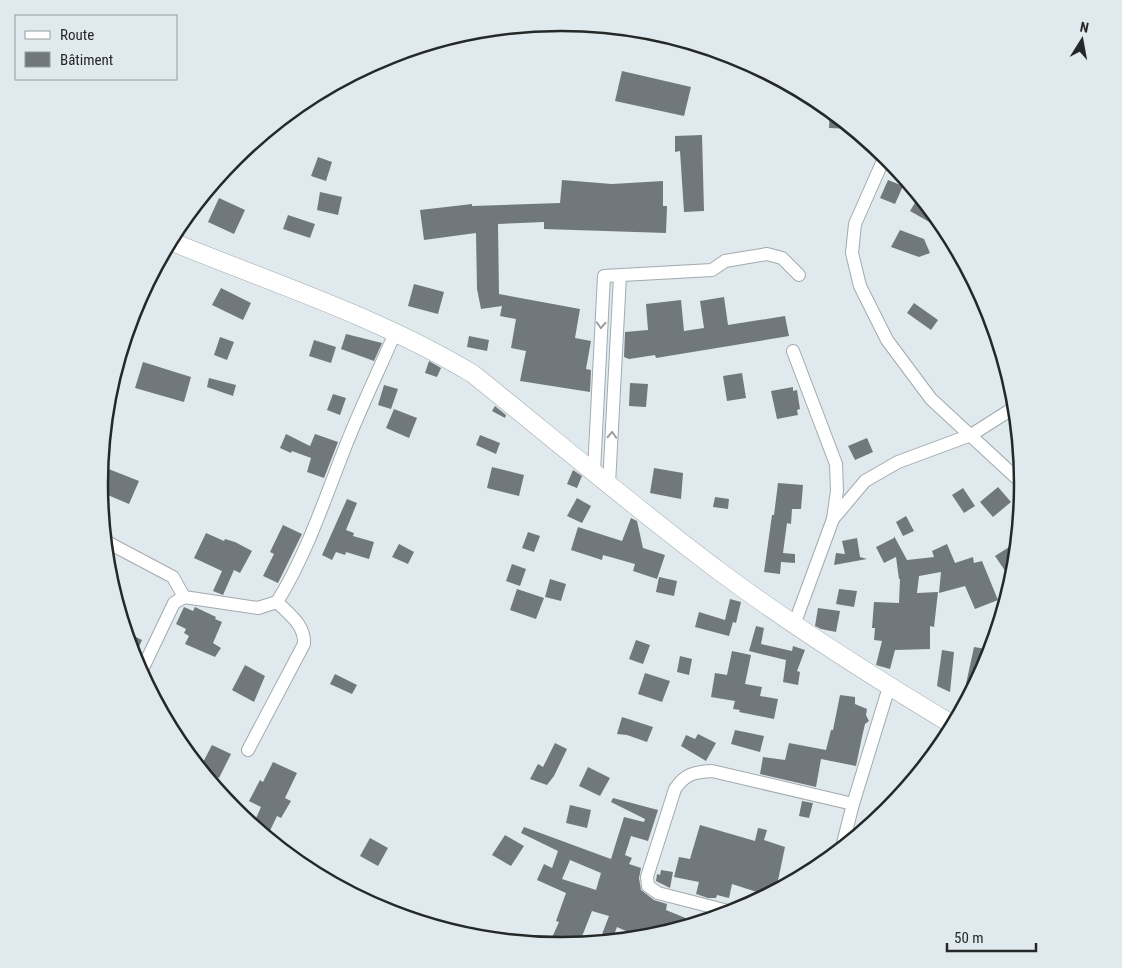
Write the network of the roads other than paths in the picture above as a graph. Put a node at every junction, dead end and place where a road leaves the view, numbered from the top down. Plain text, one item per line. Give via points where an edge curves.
1 (881, 164) edge
2 (178, 244) edge
3 (800, 275) dead end
4 (620, 276) junction
5 (395, 333) junction
6 (792, 351) dead end
7 (1008, 412) edge
8 (971, 435) junction
9 (594, 471) junction
10 (1014, 475) edge
11 (609, 484) junction
12 (833, 519) junction
13 (112, 545) edge
14 (184, 597) junction
15 (277, 602) junction
16 (794, 625) junction
17 (145, 663) edge
18 (890, 687) junction
19 (946, 721) edge
20 (248, 750) dead end
21 (853, 804) junction
22 (845, 837) edge
23 (718, 908) edge

1 - 8 street via 855,224 852,253 860,286 887,340 931,398
2 - 5 street
3 - 4 street via 782,258 767,254 726,261 712,270
4 -> 9 street via 603,277
11 -> 4 street
5 - 9 street via 473,374
5 - 15 street via 317,519
6 - 12 street via 836,464
7 - 8 street
8 - 10 street
8 - 12 street via 898,462 865,481
9 - 11 street
11 - 16 street via 669,534
12 - 16 street
13 - 14 street via 173,577
14 - 15 street via 258,608
14 - 17 street via 174,602
15 - 20 street via 299,624 304,644
16 - 18 street
18 - 19 street
18 - 21 street
21 - 22 street
21 - 23 street via 712,771 694,772 682,779 647,878 648,886 658,893

